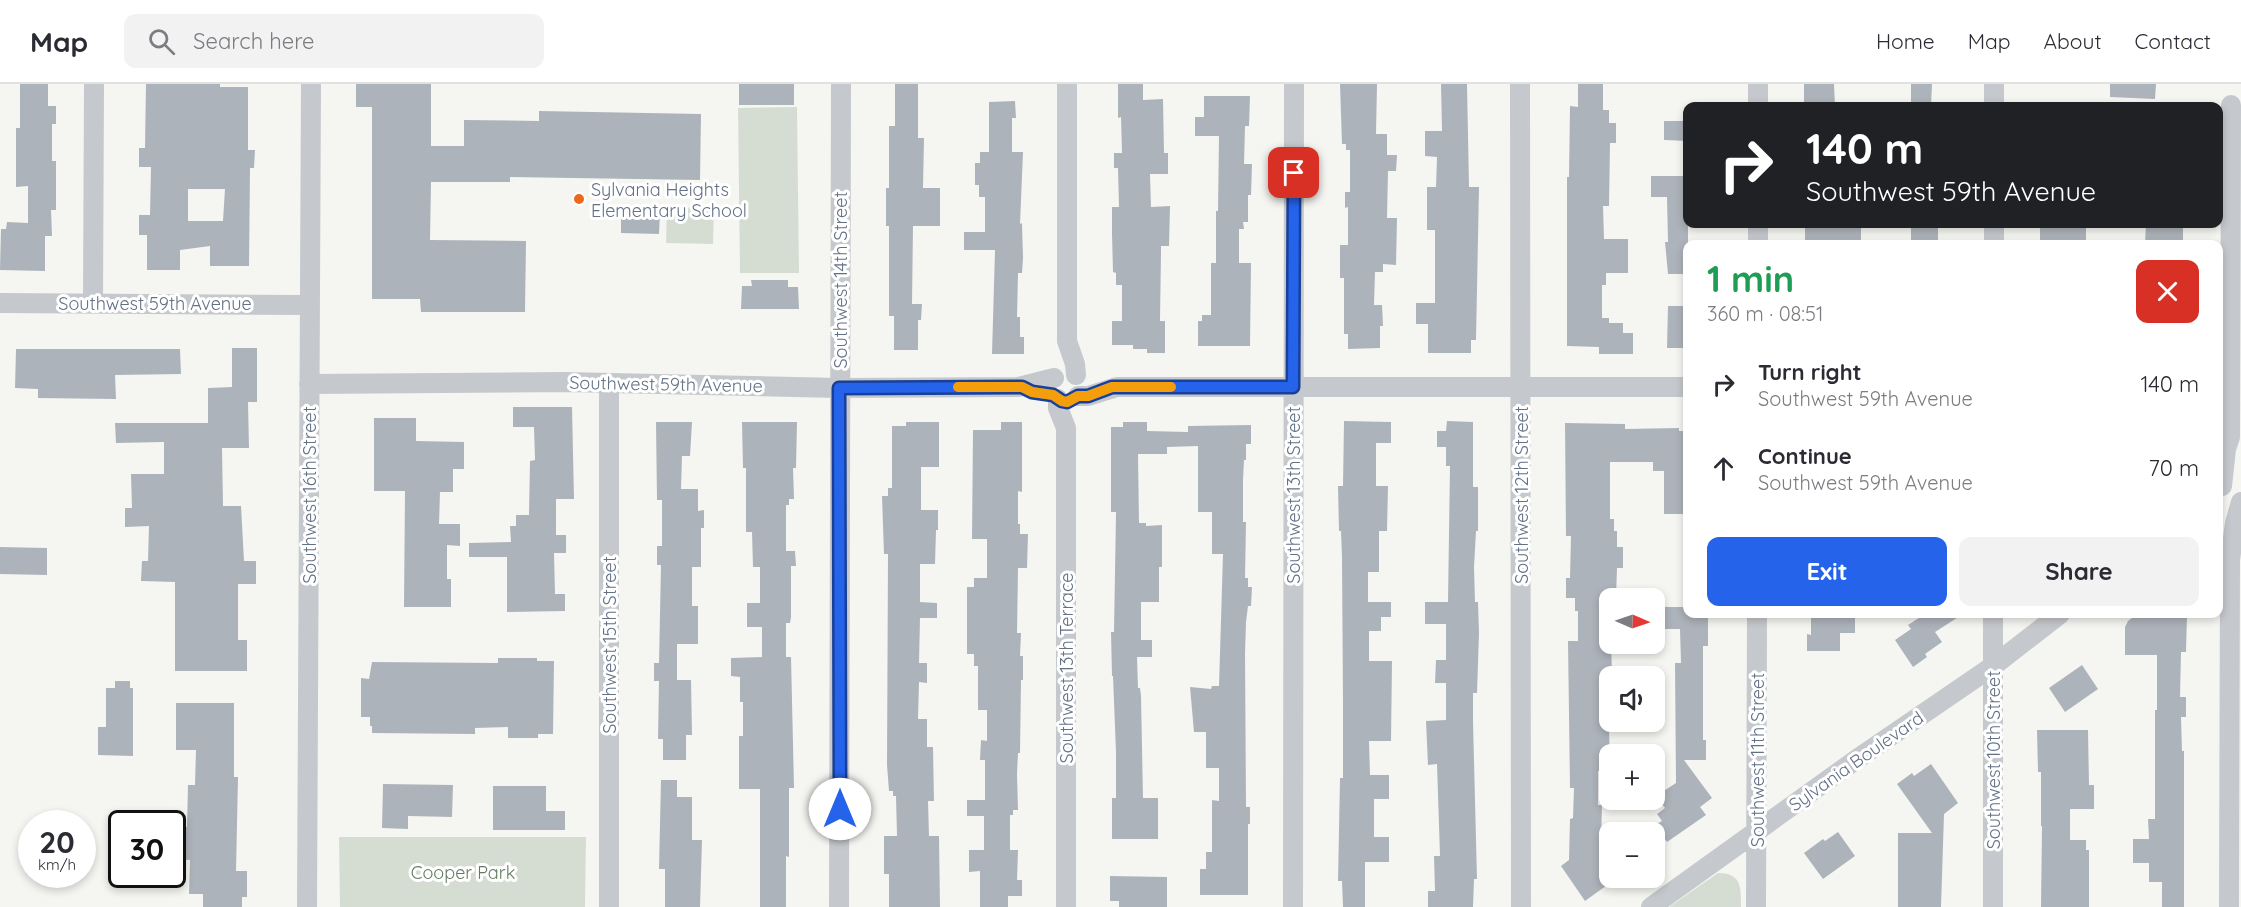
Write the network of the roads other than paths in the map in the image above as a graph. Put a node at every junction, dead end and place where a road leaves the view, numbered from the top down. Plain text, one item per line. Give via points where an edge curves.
1 (94, 84) edge
2 (311, 84) edge
3 (841, 84) edge
4 (1067, 84) edge
5 (1294, 84) edge
6 (1520, 84) edge
7 (1758, 84) edge
8 (1994, 84) edge
9 (1758, 102) edge
10 (1994, 102) edge
11 (2231, 105) dead end
12 (0, 303) edge
13 (93, 303) junction
14 (310, 304) junction
15 (309, 384) junction
16 (609, 384) junction
17 (1066, 387) junction
18 (1293, 387) junction
19 (1521, 387) junction
20 (1683, 387) edge
21 (839, 388) junction
22 (2230, 388) edge
23 (2230, 437) junction
24 (2240, 466) edge
25 (2223, 470) edge
26 (2223, 486) edge
27 (2241, 502) edge
28 (2223, 519) edge
29 (2223, 533) edge
30 (2230, 560) junction
31 (1757, 618) edge
32 (1993, 618) edge
33 (2055, 618) edge
34 (1993, 666) junction
35 (1757, 832) junction
36 (307, 907) edge
37 (609, 907) edge
38 (839, 907) edge
39 (1066, 907) edge
40 (1293, 907) edge
41 (1521, 907) edge
42 (1651, 907) edge
43 (1756, 907) edge
44 (1993, 907) edge
45 (2229, 907) edge

1 - 13 street
2 - 14 street, Southwest 16th Street
3 - 21 street, Southwest 14th Street
4 - 17 street, Southwest 13th Terrace via 1067,341 1061,353
5 - 18 street, Southwest 13th Street
6 - 19 street, Southwest 12th Street
7 - 9 street
8 - 10 street
11 - 22 street
12 - 13 street, Southwest 59th Avenue
13 - 14 street, Southwest 59th Avenue
14 - 15 street, Southwest 16th Street
15 - 16 street, Southwest 59th Avenue
15 - 36 street, Southwest 16th Street
16 - 21 street, Southwest 59th Avenue
16 - 37 street, Southwest 15th Street
17 - 18 street, Southwest 59th Avenue via 1101,382 1112,387
17 - 21 street, Southwest 59th Avenue via 1032,392 1022,387
17 - 39 street, Southwest 13th Terrace via 1072,419 1066,429
18 - 19 street, Southwest 59th Avenue
18 - 40 street, Southwest 13th Street
19 - 20 street, Southwest 59th Avenue
19 - 41 street, Southwest 12th Street
21 - 38 street, Southwest 14th Street
22 - 23 street
23 - 24 street
23 - 25 street
24 - 26 street
27 - 28 street
27 - 30 street
29 - 30 street
30 - 45 street
31 - 35 street, Southwest 11th Street
32 - 34 street, Southwest 10th Street
33 - 34 street, Sylvania Boulevard
34 - 35 street, Sylvania Boulevard
34 - 44 street, Southwest 10th Street
35 - 42 street, Sylvania Boulevard
35 - 43 street, Southwest 11th Street

